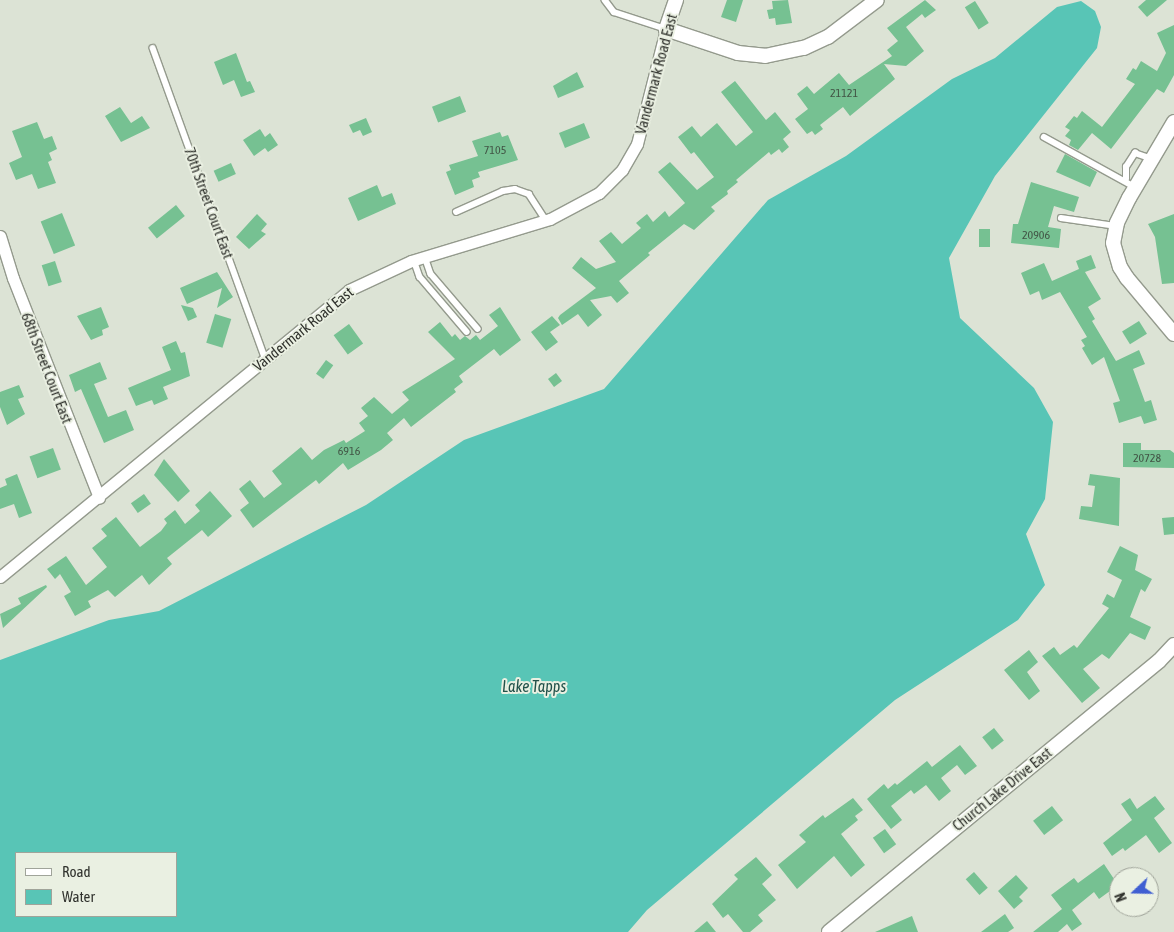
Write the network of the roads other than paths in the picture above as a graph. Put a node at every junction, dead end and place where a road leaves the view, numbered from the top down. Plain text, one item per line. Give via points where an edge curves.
1 (605, 0) edge
2 (676, 0) edge
3 (877, 0) edge
4 (666, 30) junction
5 (153, 48) dead end
6 (1174, 122) edge
7 (1044, 137) dead end
8 (1130, 183) junction
9 (456, 212) dead end
10 (1061, 218) dead end
11 (546, 220) junction
12 (1116, 226) junction
13 (0, 236) edge
14 (420, 258) junction
15 (478, 329) dead end
16 (467, 332) dead end
17 (1174, 334) edge
18 (265, 358) junction
19 (99, 498) junction
20 (0, 577) edge
21 (1174, 644) edge
22 (829, 932) edge

1 - 4 lane via 614,12
2 - 4 street, Vandermark Road East
3 - 4 street via 828,37 780,54 738,53
4 - 11 street, Vandermark Road East via 644,123 630,159 583,204
5 - 18 lane, 70th Street Court East
6 - 8 street via 1152,159
7 - 8 lane
8 - 12 street
9 - 11 lane via 503,191 521,190 528,194
10 - 12 lane
11 - 14 street, Vandermark Road East
12 - 17 street via 1113,243 1120,267
13 - 19 street, 68th Street Court East via 16,287
14 - 15 lane
14 - 16 lane via 420,278
14 - 18 street, Vandermark Road East via 348,290
18 - 19 street, Vandermark Road East
19 - 20 street, Vandermark Road East
21 - 22 street, Church Lake Drive East via 1152,667

